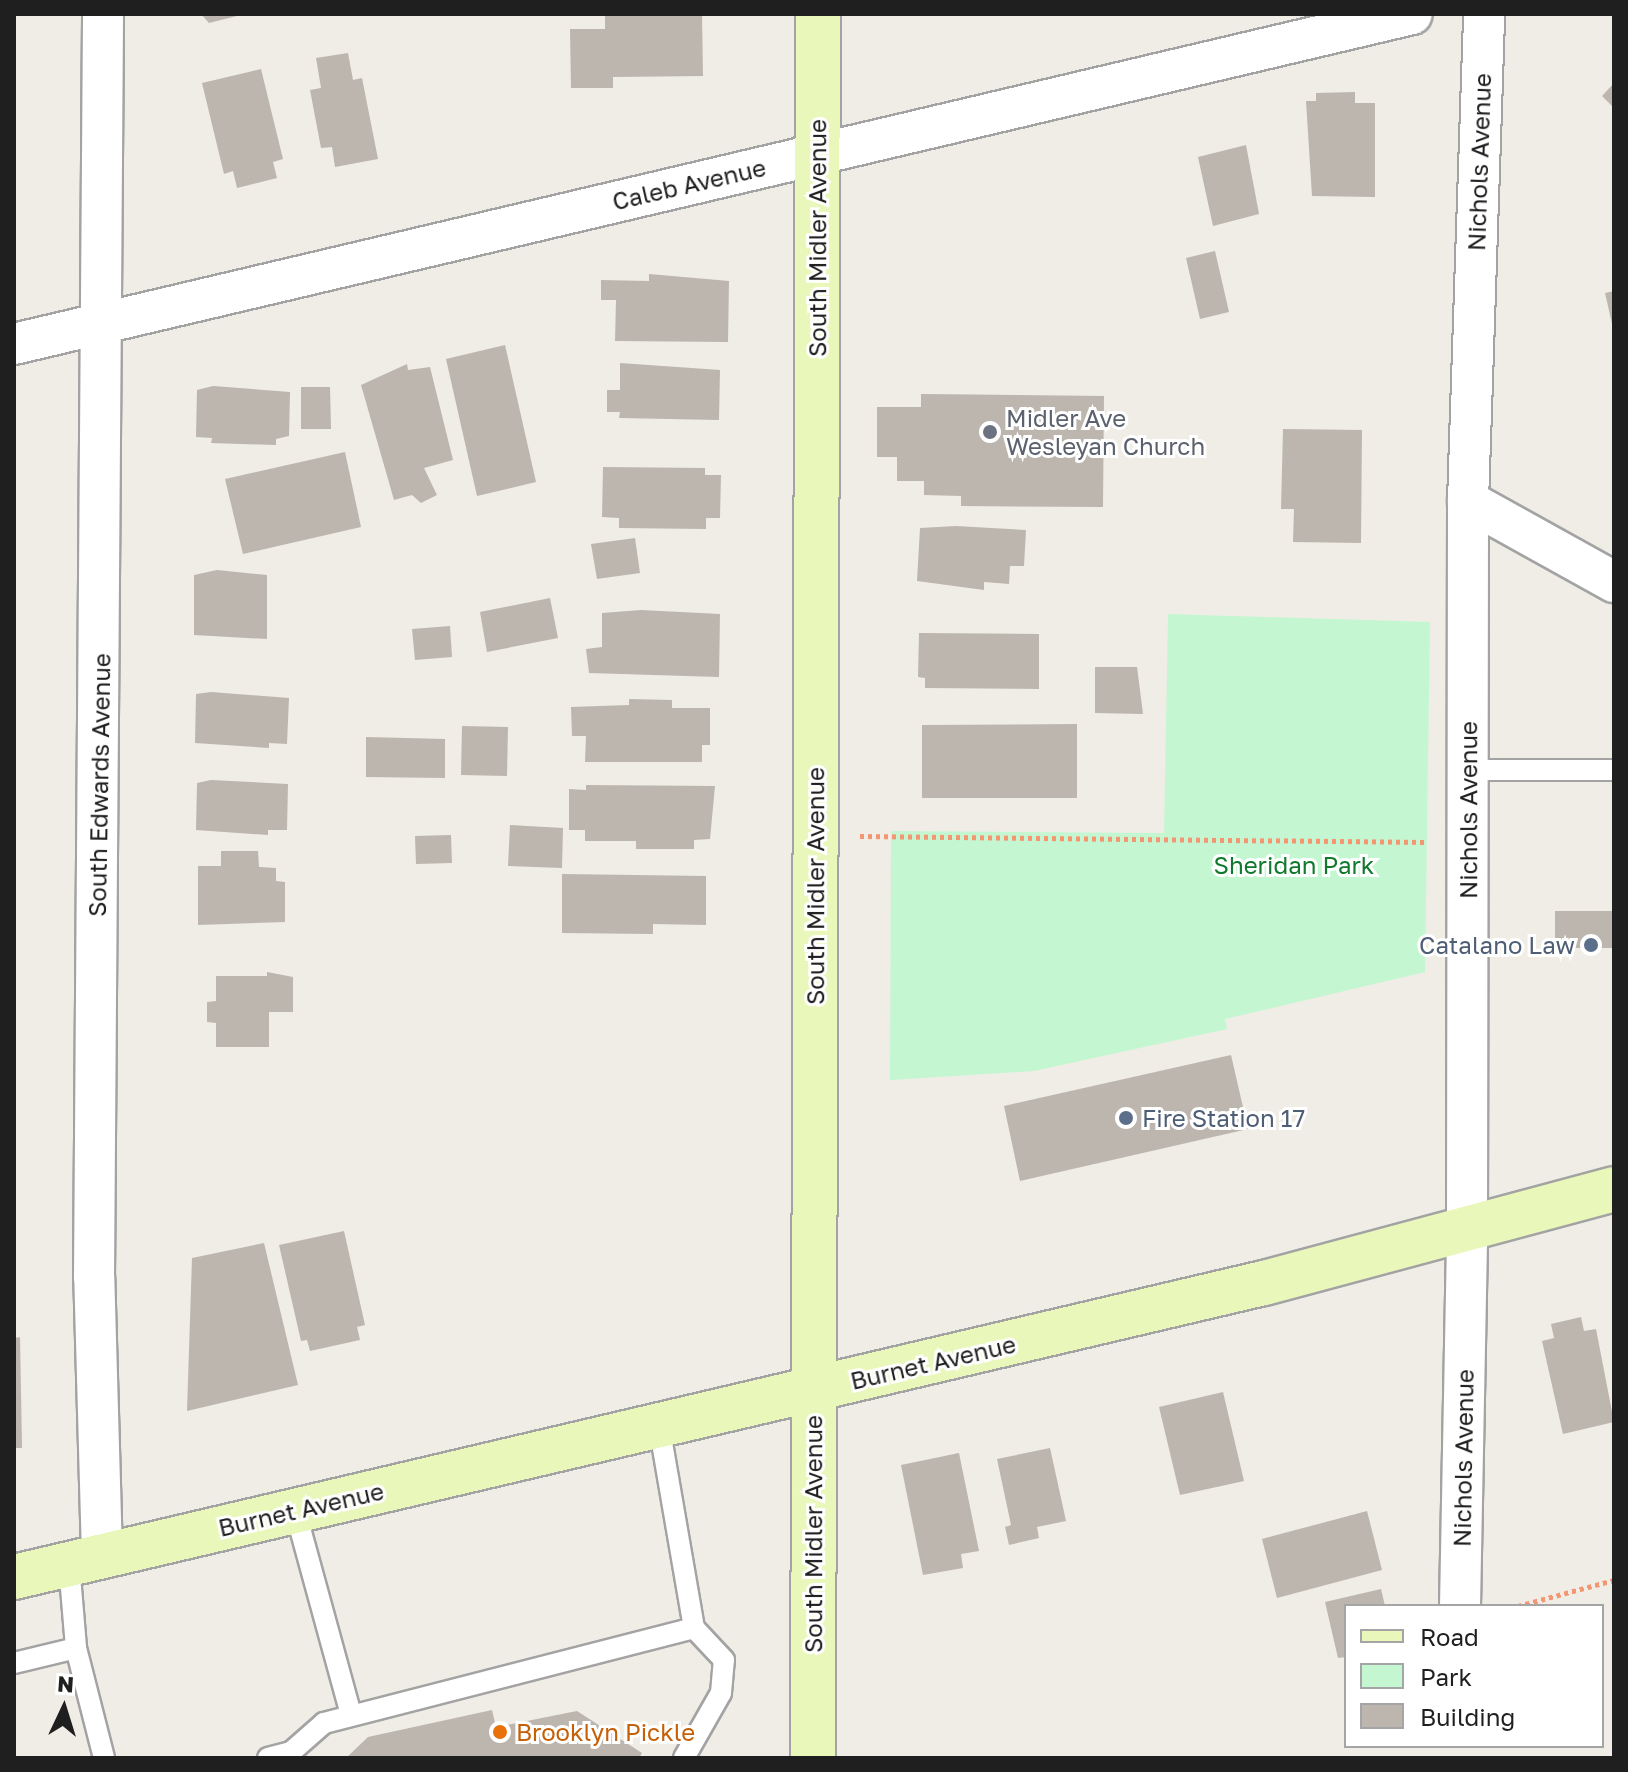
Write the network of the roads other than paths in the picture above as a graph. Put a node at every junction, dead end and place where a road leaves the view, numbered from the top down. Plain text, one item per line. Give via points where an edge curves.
1 (103, 14) edge
2 (818, 14) edge
3 (1412, 14) edge
4 (1484, 14) edge
5 (817, 154) junction
6 (103, 323) junction
7 (14, 344) edge
8 (1468, 501) junction
9 (1614, 582) edge
10 (1469, 770) junction
11 (1614, 770) edge
12 (1614, 1189) edge
13 (1467, 1231) junction
14 (813, 1390) junction
15 (659, 1426) junction
16 (295, 1510) junction
17 (86, 1560) junction
18 (14, 1577) edge
19 (1460, 1604) edge
20 (694, 1628) junction
21 (76, 1648) junction
22 (14, 1663) edge
23 (351, 1715) junction
24 (104, 1758) edge
25 (268, 1758) edge
26 (684, 1758) edge
27 (813, 1758) edge

1 - 6 street, South Edwards Avenue
2 - 5 main road, South Midler Avenue
3 - 5 street, Caleb Avenue
4 - 8 street, Nichols Avenue
5 - 6 street, Caleb Avenue
5 - 14 main road, South Midler Avenue
6 - 7 street, Caleb Avenue
6 - 17 street, South Edwards Avenue via 94,1277
8 - 9 street
8 - 10 street, Nichols Avenue
10 - 11 lane
10 - 13 street, Nichols Avenue
12 - 13 main road, Burnet Avenue
13 - 14 main road, Burnet Avenue
13 - 19 street, Nichols Avenue
14 - 15 main road, Burnet Avenue
14 - 27 main road, South Midler Avenue
15 - 16 main road, Burnet Avenue
15 - 20 lane
16 - 17 main road, Burnet Avenue
16 - 23 lane
17 - 18 main road, Burnet Avenue
17 - 21 lane
20 - 23 lane
20 - 26 lane via 724,1660 721,1693
21 - 22 lane
21 - 24 lane
23 - 25 lane via 324,1723 291,1752

